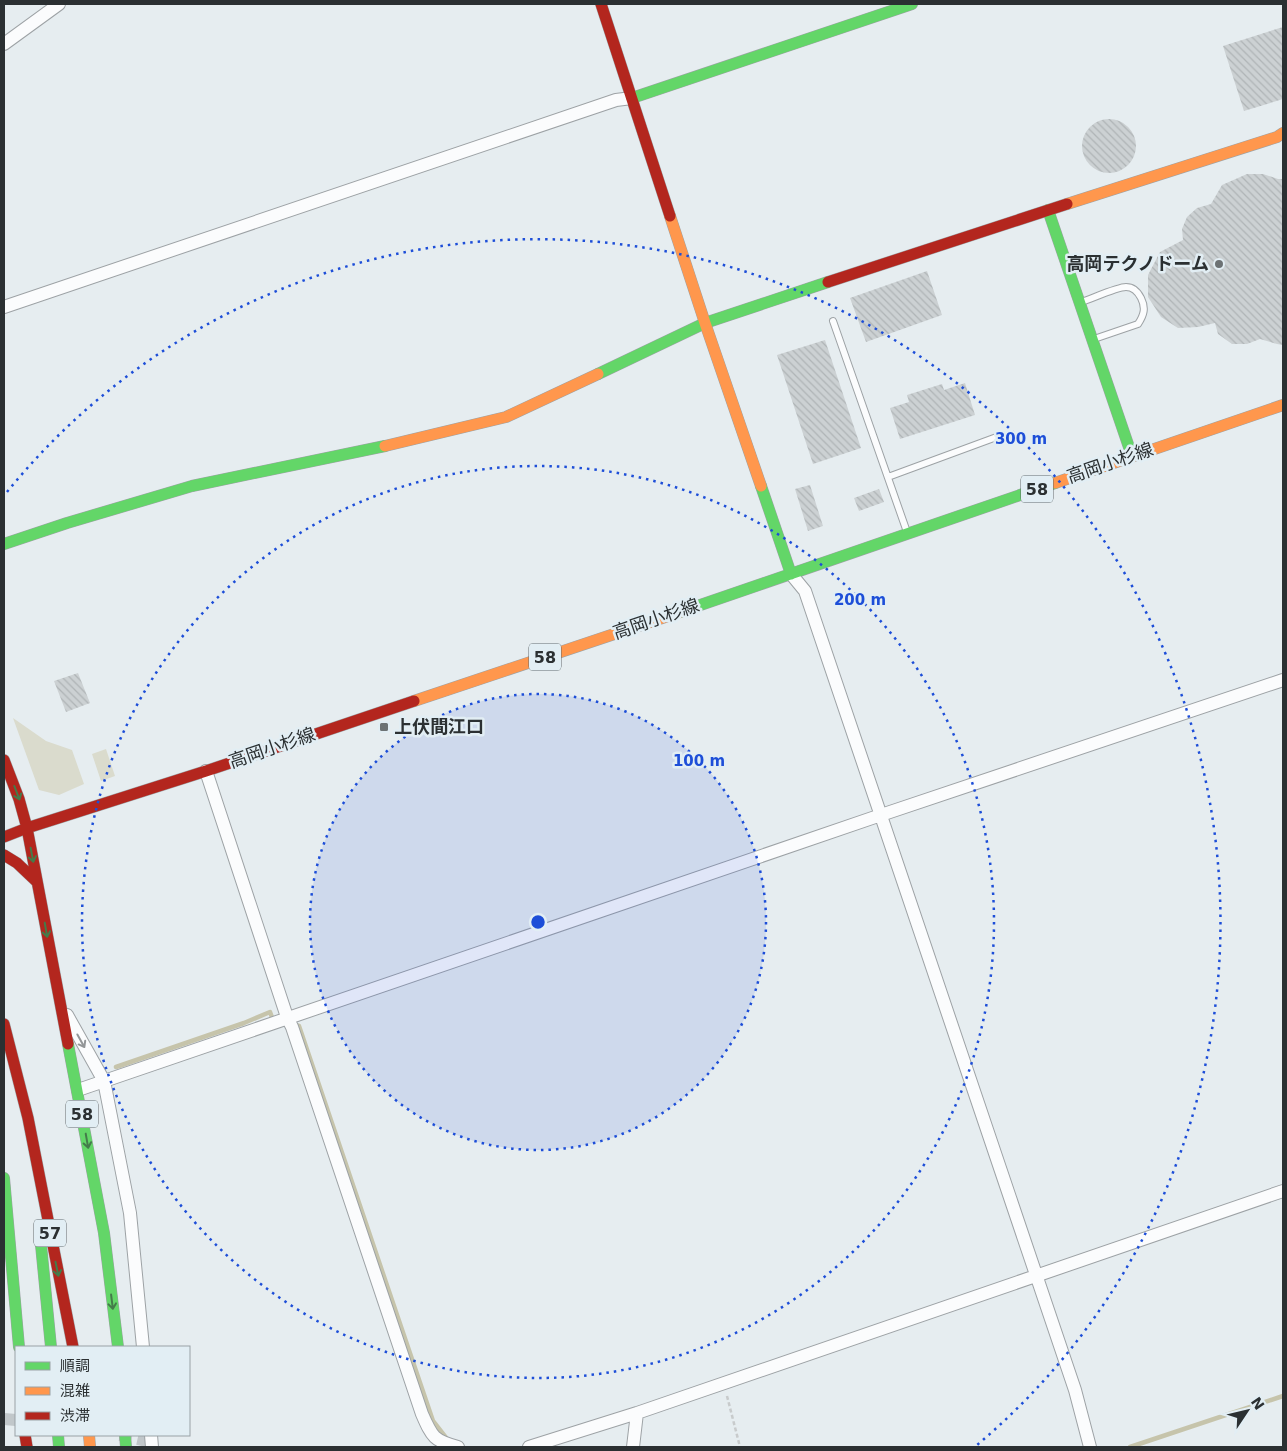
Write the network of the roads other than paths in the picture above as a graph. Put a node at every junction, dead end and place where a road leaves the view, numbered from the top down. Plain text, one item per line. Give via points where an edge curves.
1 (60, 4) edge
2 (601, 4) edge
3 (912, 4) edge
4 (4, 44) edge
5 (632, 98) junction
6 (1283, 133) edge
7 (1048, 210) junction
8 (1079, 303) junction
9 (4, 307) edge
10 (833, 321) dead end
11 (705, 323) junction
12 (1092, 340) junction
13 (1283, 405) edge
14 (1002, 435) dead end
15 (1132, 456) junction
16 (888, 477) junction
17 (907, 534) junction
18 (4, 544) edge
19 (791, 574) junction
20 (1283, 680) edge
21 (4, 760) edge
22 (206, 771) junction
23 (880, 815) junction
24 (27, 828) junction
25 (4, 837) edge
26 (4, 855) edge
27 (37, 882) junction
28 (59, 1000) junction
29 (288, 1020) junction
30 (4, 1024) edge
31 (104, 1081) junction
32 (78, 1090) junction
33 (28, 1118) junction
34 (4, 1178) edge
35 (1283, 1191) edge
36 (1037, 1275) junction
37 (18, 1346) edge
38 (51, 1346) edge
39 (73, 1346) edge
40 (118, 1346) edge
41 (143, 1346) edge
42 (637, 1413) junction
43 (445, 1445) edge
44 (458, 1447) edge
45 (528, 1447) edge
46 (633, 1447) edge
47 (1090, 1447) edge

1 - 4 street
2 - 5 main road
3 - 5 main road
5 - 9 street via 616,100
5 - 11 main road
6 - 7 main road
7 - 8 main road
7 - 11 main road
8 - 12 main road
8 - 12 lane via 1124,287 1132,288 1142,300 1144,315 1138,324
10 - 16 lane
11 - 18 main road via 506,416 411,442 192,486
11 - 19 main road
12 - 15 main road
13 - 15 main road, 高岡小杉線 / 58
14 - 16 lane
15 - 17 main road, 高岡小杉線 / 58
16 - 17 lane
17 - 19 main road, 高岡小杉線 / 58
19 - 22 main road, 高岡小杉線 / 58
19 - 23 street via 805,591
20 - 23 street
21 -> 24 main road
22 - 24 main road, 高岡小杉線 / 58
22 - 29 street
23 - 29 street
23 - 36 street
24 - 25 main road, 高岡小杉線
24 -> 27 main road, 58
26 - 27 main road
27 -> 28 main road, 58
28 -> 31 street
28 - 32 main road, 58
29 - 31 street
29 - 43 street via 422,1414 432,1435
30 - 33 main road, 57
31 - 32 street
31 - 41 street via 130,1213
32 -> 40 main road, 58 via 104,1233
33 - 38 main road, 57
33 -> 39 main road, 57
34 - 37 main road
35 - 36 street
36 - 42 street
36 - 47 street via 1076,1390
42 - 45 street
42 - 46 street
43 - 44 street

